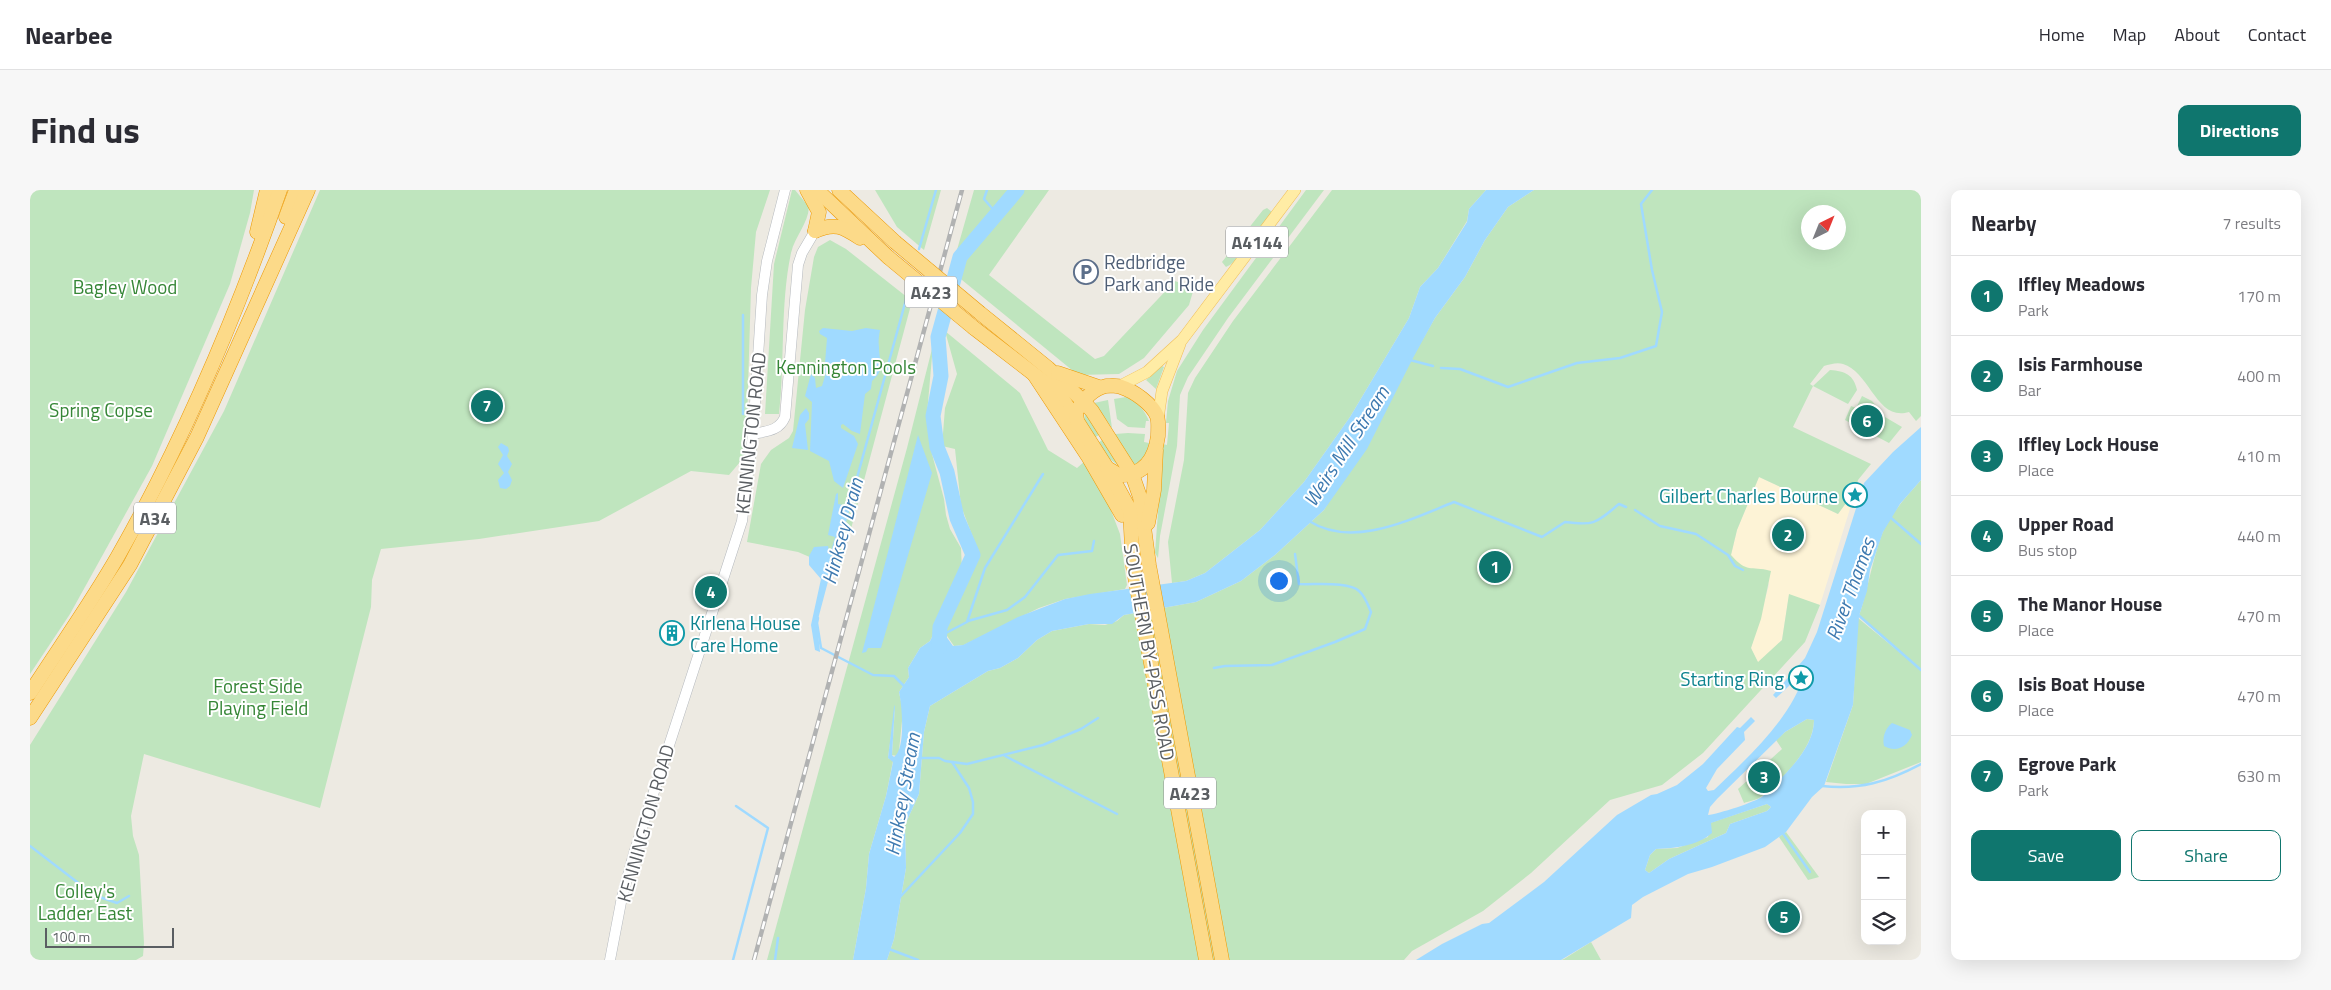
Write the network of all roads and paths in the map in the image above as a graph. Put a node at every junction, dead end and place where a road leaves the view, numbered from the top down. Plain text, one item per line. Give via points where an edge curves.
1 (267, 190) edge
2 (280, 190) edge
3 (296, 190) edge
4 (308, 190) edge
5 (785, 190) edge
6 (839, 190) edge
7 (1295, 190) edge
8 (811, 191) edge
9 (815, 231) junction
10 (888, 257) junction
11 (242, 296) junction
12 (255, 305) junction
13 (1182, 340) junction
14 (1048, 368) junction
15 (1035, 376) junction
16 (1120, 386) junction
17 (1099, 387) junction
18 (1083, 401) junction
19 (1158, 420) junction
20 (1077, 421) junction
21 (754, 434) junction
22 (1082, 437) junction
23 (1156, 447) junction
24 (1093, 456) junction
25 (1107, 468) junction
26 (1132, 474) junction
27 (1130, 536) junction
28 (1146, 538) junction
29 (30, 693) edge
30 (30, 718) edge
31 (610, 960) edge
32 (1206, 960) edge
33 (1222, 960) edge

1 - 11 highway
2 - 11 highway, A34
3 - 12 highway, A34
4 - 12 highway
5 - 21 street, KENNINGTON ROAD via 762,295
6 - 14 highway, SOUTHERN BY-PASS ROAD / A423, bridge via 895,242
7 - 13 main road, A4144
8 - 9 highway via 820,212
8 - 10 highway, A423
9 - 10 highway via 827,226 848,230
9 - 21 street via 798,265 785,417 782,425
10 - 15 highway, A423, bridge
11 - 29 highway, A34 via 197,400 117,558
12 - 30 highway, A34 via 197,437 130,565
13 - 16 main road, A4144 via 1148,372
13 - 19 main road, A4144 via 1162,391
14 - 17 highway, SOUTHERN BY-PASS ROAD / A423
14 - 18 highway, SOUTHERN BY-PASS ROAD / A423
15 - 20 highway, A423 via 1056,392
15 - 22 highway, A423
16 - 17 highway, SOUTHERN BY-PASS ROAD
16 - 19 highway via 1144,400
17 - 18 highway
18 - 20 highway via 1076,412
18 - 26 highway, SOUTHERN BY-PASS ROAD / A423
19 - 23 highway, SOUTHERN BY-PASS ROAD
20 - 22 highway
21 - 31 street, KENNINGTON ROAD via 742,521 634,852
22 - 24 highway
23 - 26 highway via 1146,466
23 - 28 highway, SOUTHERN BY-PASS ROAD / A423
24 - 25 highway, SOUTHERN BY-PASS ROAD
24 - 27 highway, A423
25 - 26 highway via 1119,475
25 - 27 highway, SOUTHERN BY-PASS ROAD / A423 via 1130,510
26 - 28 highway, SOUTHERN BY-PASS ROAD / A423 via 1140,498
27 - 32 highway, SOUTHERN BY-PASS ROAD / A423
28 - 33 highway, SOUTHERN BY-PASS ROAD / A423

